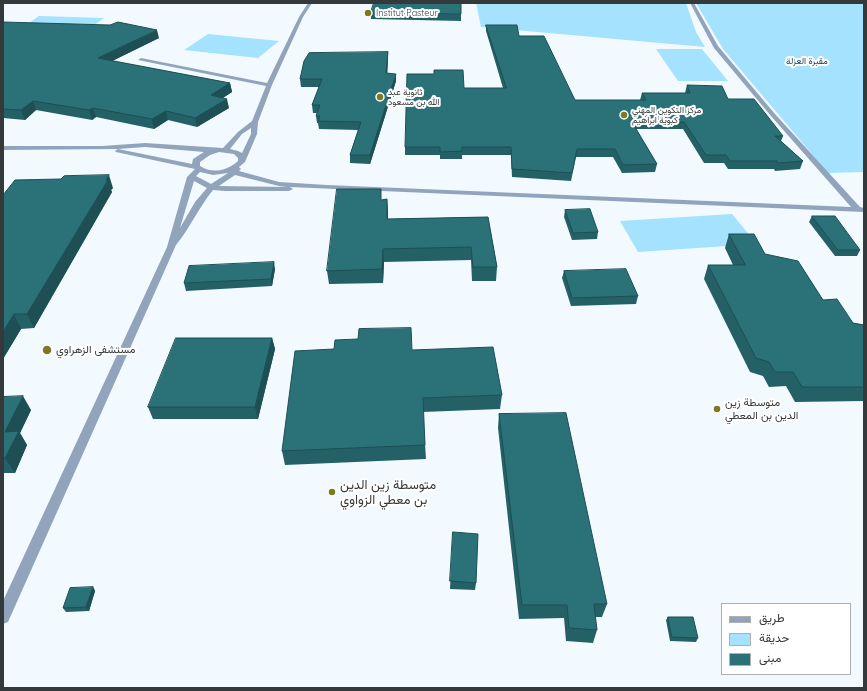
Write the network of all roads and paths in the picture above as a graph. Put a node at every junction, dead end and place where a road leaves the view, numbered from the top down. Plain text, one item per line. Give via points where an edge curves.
1 (310, 3) edge
2 (692, 3) edge
3 (141, 60) dead end
4 (269, 85) junction
5 (256, 122) junction
6 (3, 148) edge
7 (102, 148) junction
8 (225, 150) junction
9 (216, 151) junction
10 (241, 162) junction
11 (198, 168) junction
12 (233, 172) junction
13 (191, 177) junction
14 (211, 187) junction
15 (327, 187) junction
16 (860, 210) edge
17 (171, 246) junction
18 (3, 617) edge

1 - 4 street
2 - 16 street via 716,47 773,115
3 - 4 street
4 - 5 street
5 - 8 street
5 - 10 street via 254,134
6 - 7 street
7 - 9 street via 145,145
7 - 11 street
8 - 9 street
8 - 10 street via 240,154
9 - 11 street via 199,157 196,160
10 - 11 street via 220,172
10 - 12 street
11 - 13 street
12 - 14 street
12 - 15 street via 279,184
13 - 14 street
13 - 17 street
14 - 15 street via 270,190
14 - 17 street
15 - 16 street
17 - 18 street

